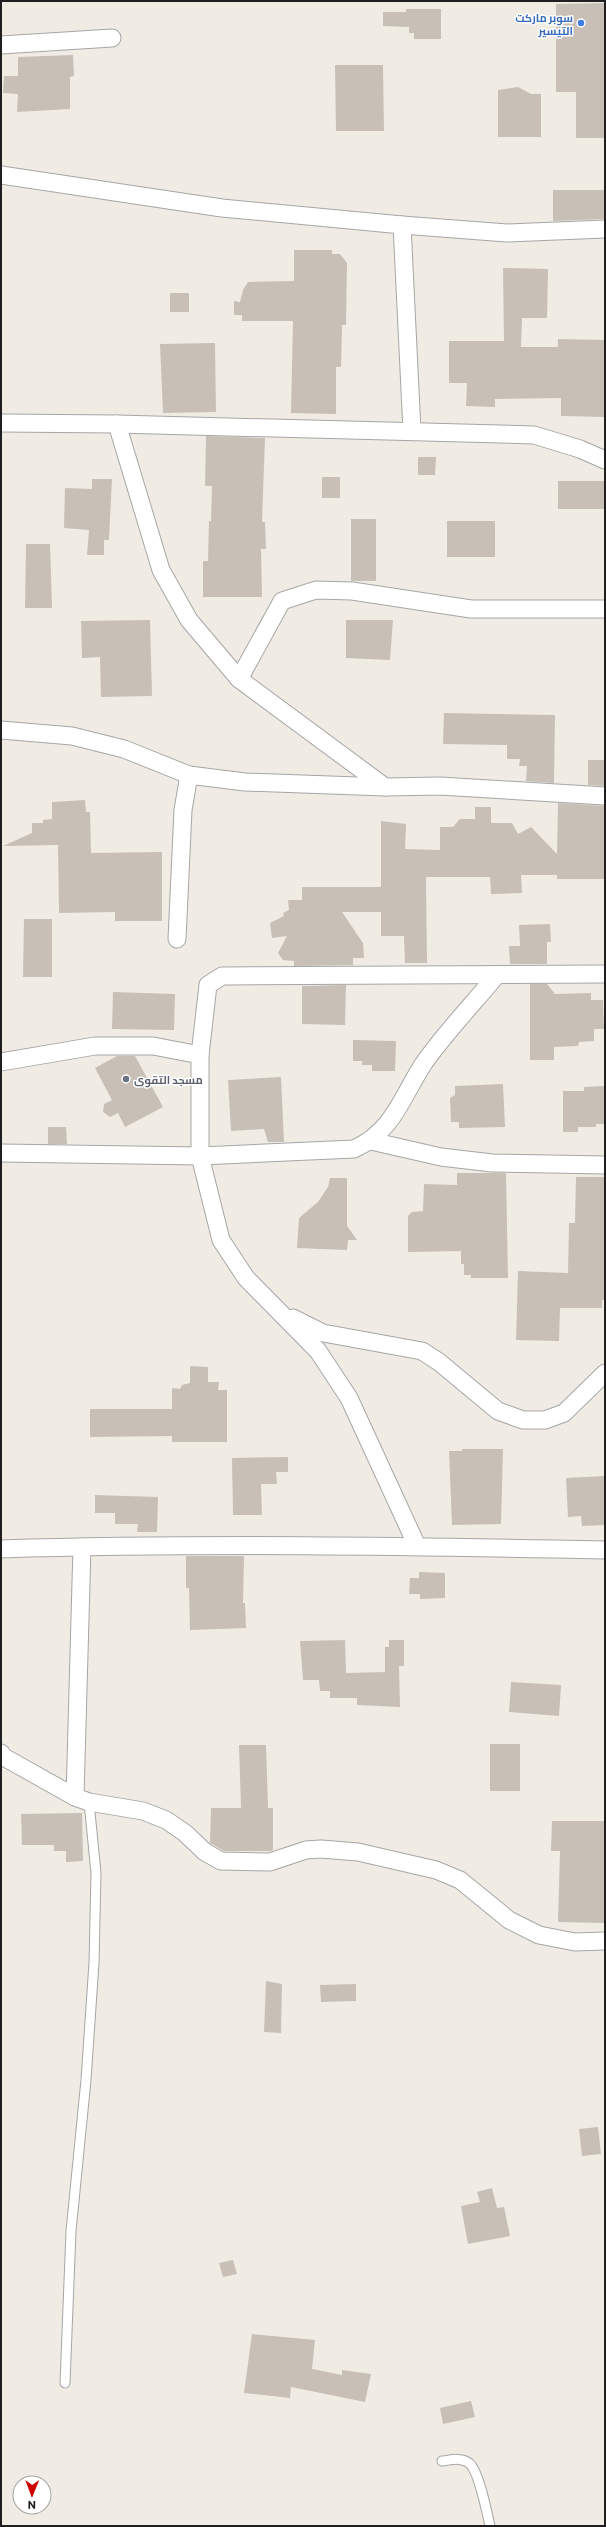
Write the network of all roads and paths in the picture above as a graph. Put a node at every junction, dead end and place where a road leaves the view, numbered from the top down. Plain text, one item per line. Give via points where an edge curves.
1 (112, 38) dead end
2 (1, 45) edge
3 (1, 175) edge
4 (402, 225) junction
5 (605, 229) edge
6 (1, 423) edge
7 (116, 424) junction
8 (412, 431) junction
9 (605, 460) edge
10 (605, 609) edge
11 (239, 679) junction
12 (1, 730) edge
13 (189, 775) junction
14 (385, 787) junction
15 (605, 796) edge
16 (178, 939) dead end
17 (605, 974) edge
18 (496, 976) junction
19 (200, 1055) junction
20 (1, 1062) edge
21 (371, 1141) junction
22 (1, 1153) edge
23 (200, 1156) junction
24 (605, 1165) edge
25 (284, 1314) junction
26 (605, 1373) edge
27 (82, 1546) junction
28 (417, 1546) junction
29 (1, 1549) edge
30 (605, 1550) edge
31 (1, 1753) edge
32 (82, 1799) junction
33 (605, 1941) edge
34 (65, 2383) dead end
35 (442, 2461) dead end
36 (490, 2526) edge

1 - 2 street
3 - 4 street via 222,208
4 - 5 street via 506,233
4 - 8 street
6 - 7 street
7 - 8 street
7 - 11 street via 161,570 189,620
8 - 9 street via 534,436 580,449
10 - 11 street via 471,609 352,591 316,590 282,601
11 - 14 street
12 - 13 street via 72,736 124,749
13 - 14 street via 245,782
13 - 16 street via 183,810
14 - 15 street via 440,786
17 - 18 street
18 - 19 street via 222,976 208,985
18 - 21 street via 424,1064 390,1121
19 - 20 street via 153,1046 95,1046
19 - 23 street
21 - 23 street via 354,1149
21 - 24 street via 441,1157 492,1163
22 - 23 street
23 - 25 street via 220,1240 246,1278
25 - 26 street via 323,1333 422,1352 439,1362 498,1412 522,1420 545,1420 564,1413
25 - 28 street via 318,1350 349,1398
27 - 28 street
27 - 29 street
27 - 32 street
28 - 30 street
31 - 32 street via 2,1756
32 - 33 street via 144,1811 166,1820 185,1833 205,1852 221,1861 270,1862 306,1850 320,1849 358,1852 436,1870 460,1880 509,1920 539,1935 575,1942
32 - 34 lane via 96,1873 94,1963 86,2080 71,2231
35 - 36 lane via 457,2459 470,2463 476,2474

